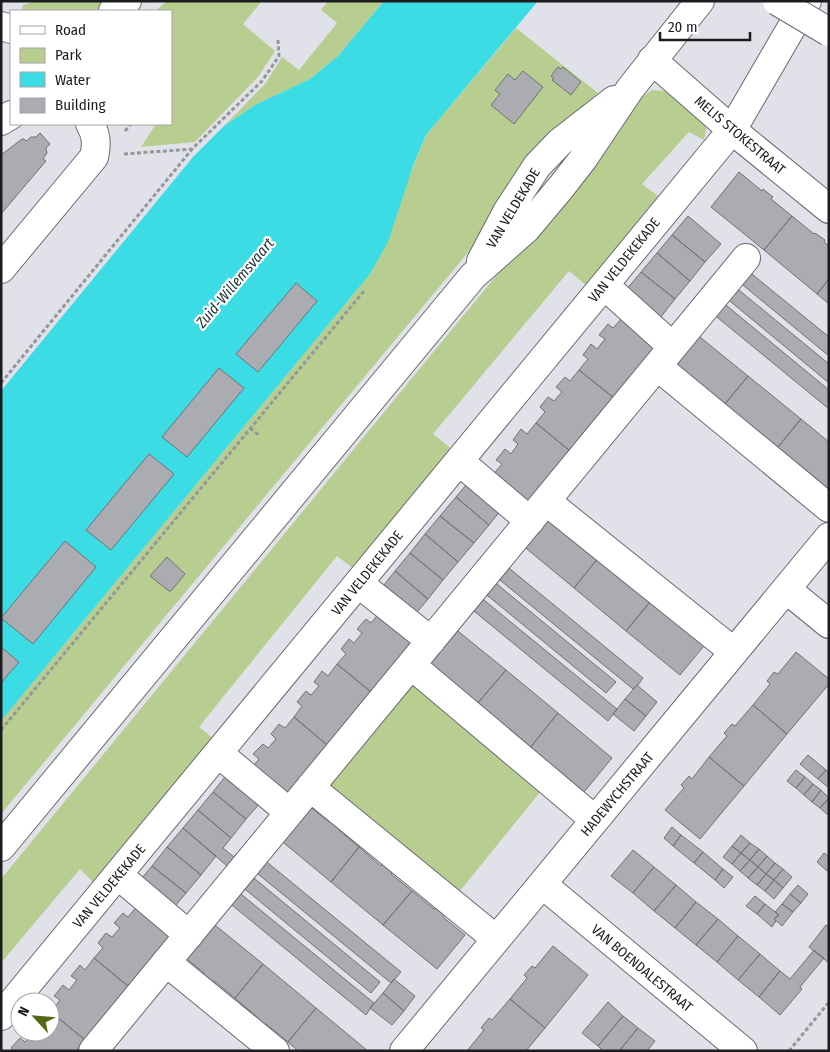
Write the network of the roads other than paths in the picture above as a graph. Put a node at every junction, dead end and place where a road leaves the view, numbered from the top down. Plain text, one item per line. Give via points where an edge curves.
1 (126, 1) edge
2 (777, 1) edge
3 (807, 1) edge
4 (700, 2) edge
5 (113, 10) edge
6 (829, 32) edge
7 (652, 60) junction
8 (90, 125) edge
9 (732, 130) junction
10 (829, 208) edge
11 (746, 258) dead end
12 (1, 269) edge
13 (604, 285) junction
14 (665, 357) junction
15 (459, 461) junction
16 (829, 508) edge
17 (538, 511) junction
18 (829, 537) edge
19 (358, 583) junction
20 (786, 589) junction
21 (829, 624) edge
22 (431, 641) junction
23 (734, 652) junction
24 (411, 664) junction
25 (218, 752) junction
26 (310, 787) junction
27 (289, 812) junction
28 (595, 820) junction
29 (1, 847) edge
30 (118, 875) junction
31 (542, 884) junction
32 (188, 934) junction
33 (496, 939) junction
34 (166, 962) junction
35 (1, 1016) edge
36 (93, 1051) edge
37 (275, 1051) edge
38 (404, 1051) edge
39 (743, 1051) edge

1 - 5 street
2 - 6 street, bridge
3 - 9 street, VAN VELDEKEKADE
4 - 7 street
7 - 9 street, MELIS STOKESTRAAT
7 - 29 street, VAN VELDEKADE via 630,89 560,142 537,166 507,212 473,276
8 - 12 street via 96,138 94,157
9 - 10 street, MELIS STOKESTRAAT
9 - 13 street, VAN VELDEKEKADE
11 - 14 street
13 - 14 street
13 - 15 street, VAN VELDEKEKADE
14 - 16 street
14 - 17 street
15 - 17 street
15 - 19 street, VAN VELDEKEKADE
17 - 22 street
17 - 23 street
18 - 20 street, HADEWYCHSTRAAT
19 - 22 street
19 - 25 street, VAN VELDEKEKADE
20 - 21 street
20 - 23 street, HADEWYCHSTRAAT
22 - 24 street
23 - 28 street, HADEWYCHSTRAAT
24 - 26 street
24 - 28 street
25 - 27 street
25 - 30 street, VAN VELDEKEKADE
26 - 27 street
26 - 33 street
27 - 32 street
28 - 31 street, HADEWYCHSTRAAT
30 - 32 street
30 - 35 street, VAN VELDEKEKADE
31 - 33 street, HADEWYCHSTRAAT
31 - 39 street, VAN BOENDALESTRAAT
32 - 34 street
33 - 38 street, HADEWYCHSTRAAT
34 - 36 street
34 - 37 street

